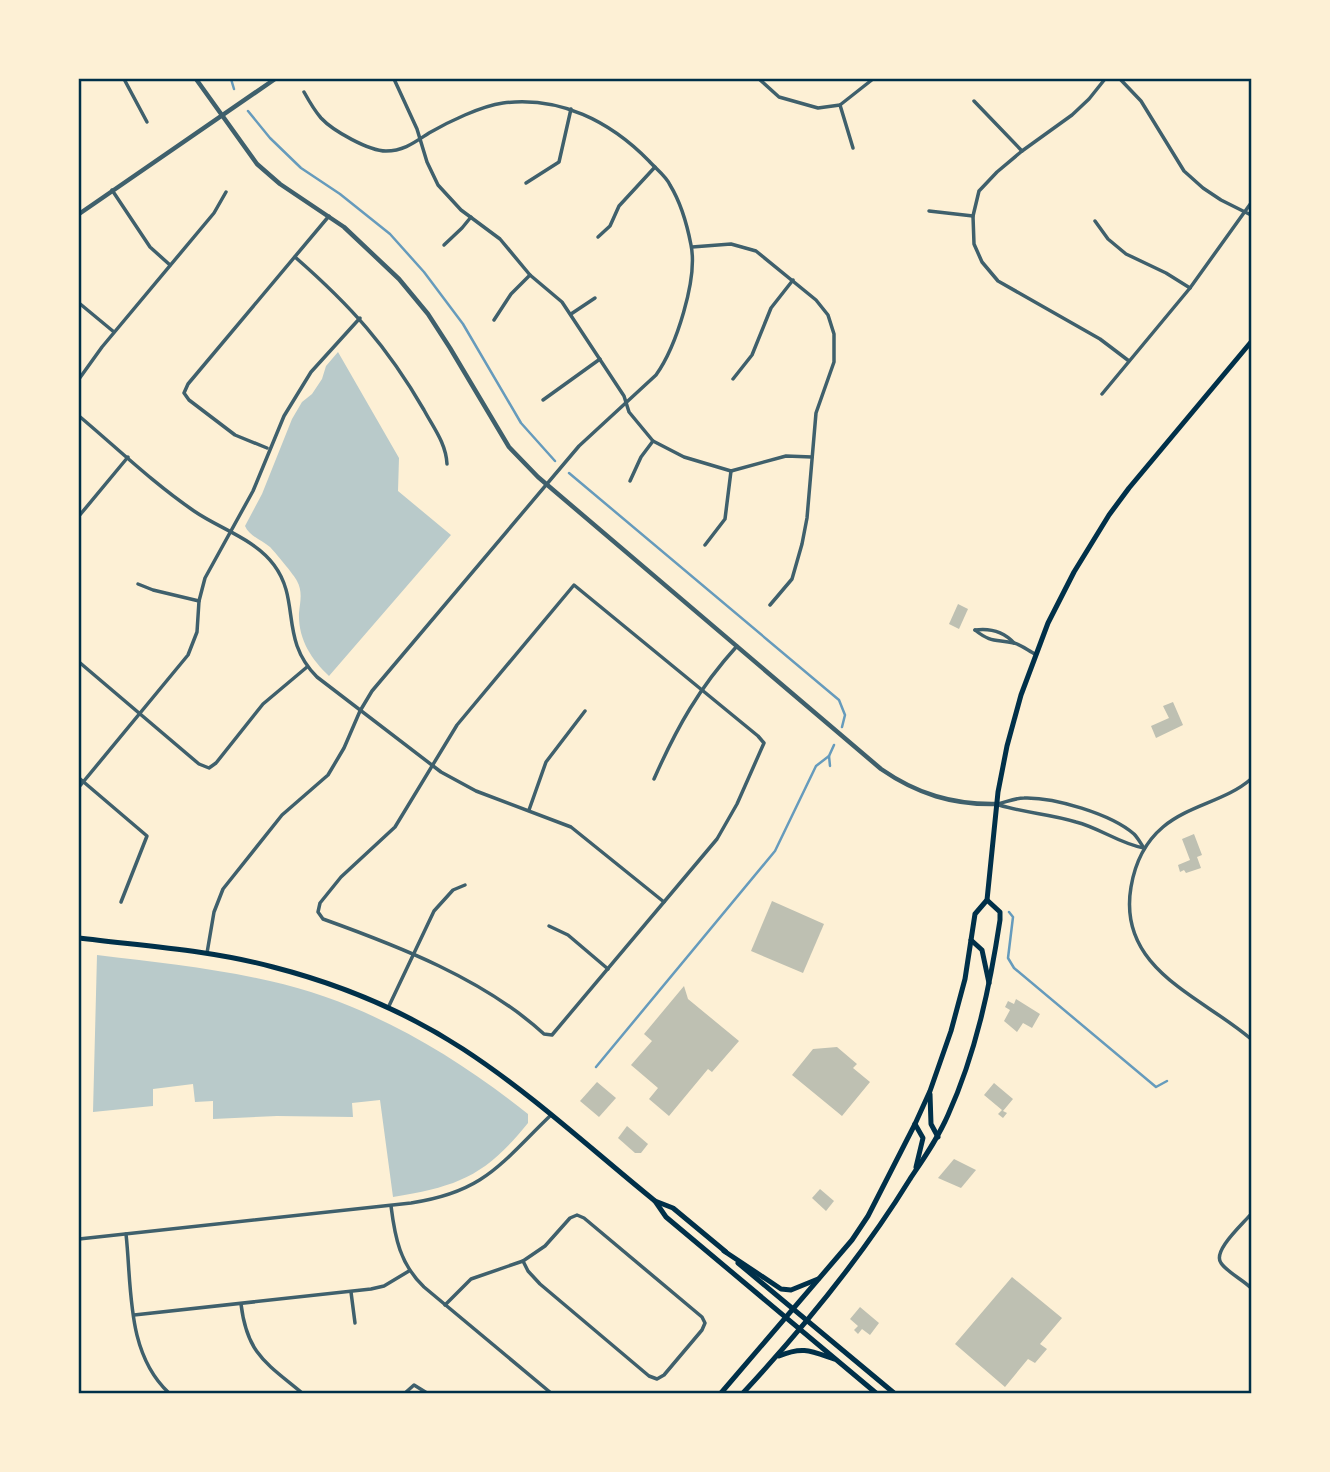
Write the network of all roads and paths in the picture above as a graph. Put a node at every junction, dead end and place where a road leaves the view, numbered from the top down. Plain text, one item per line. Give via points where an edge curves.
1 (124, 79) edge
2 (196, 79) edge
3 (275, 79) edge
4 (394, 79) edge
5 (759, 79) edge
6 (873, 79) edge
7 (1105, 79) edge
8 (1120, 79) edge
9 (304, 92) dead end
10 (974, 100) dead end
11 (840, 105) junction
12 (571, 109) junction
13 (222, 116) junction
14 (147, 122) dead end
15 (421, 139) junction
16 (853, 148) dead end
17 (1022, 150) junction
18 (655, 167) junction
19 (526, 183) dead end
20 (112, 190) junction
21 (226, 192) dead end
22 (1251, 203) edge
23 (929, 211) dead end
24 (1245, 211) junction
25 (79, 214) edge
26 (1251, 215) edge
27 (329, 216) junction
28 (973, 216) junction
29 (471, 217) junction
30 (1095, 220) dead end
31 (598, 237) dead end
32 (444, 245) dead end
33 (692, 247) junction
34 (295, 257) junction
35 (170, 265) junction
36 (530, 275) junction
37 (793, 281) junction
38 (1190, 288) junction
39 (595, 298) dead end
40 (79, 303) edge
41 (571, 314) junction
42 (360, 318) junction
43 (494, 320) dead end
44 (114, 332) junction
45 (1251, 342) edge
46 (600, 359) junction
47 (1129, 361) junction
48 (79, 379) edge
49 (733, 379) dead end
50 (1102, 394) dead end
51 (543, 400) dead end
52 (626, 404) junction
53 (79, 416) edge
54 (653, 441) junction
55 (268, 448) junction
56 (128, 457) junction
57 (812, 457) junction
58 (446, 464) dead end
59 (731, 471) junction
60 (630, 481) dead end
61 (547, 484) junction
62 (79, 516) edge
63 (230, 533) junction
64 (705, 545) dead end
65 (138, 584) dead end
66 (199, 601) junction
67 (770, 605) dead end
68 (1014, 643) junction
69 (737, 646) junction
70 (1035, 654) junction
71 (79, 662) edge
72 (307, 667) junction
73 (702, 689) junction
74 (360, 711) junction
75 (585, 711) dead end
76 (141, 714) junction
77 (433, 766) junction
78 (79, 778) edge
79 (654, 779) dead end
80 (1251, 779) edge
81 (83, 781) junction
82 (79, 787) edge
83 (997, 804) junction
84 (529, 810) junction
85 (1144, 848) junction
86 (466, 884) dead end
87 (987, 900) junction
88 (121, 902) dead end
89 (664, 902) junction
90 (549, 926) dead end
91 (79, 938) edge
92 (971, 940) junction
93 (207, 953) junction
94 (413, 954) junction
95 (608, 969) junction
96 (990, 986) junction
97 (388, 1008) junction
98 (1251, 1039) edge
99 (930, 1091) junction
100 (551, 1115) junction
101 (915, 1124) junction
102 (938, 1137) junction
103 (915, 1171) junction
104 (655, 1201) junction
105 (391, 1206) junction
106 (1251, 1214) edge
107 (125, 1234) junction
108 (79, 1239) edge
109 (724, 1251) junction
110 (523, 1261) junction
111 (409, 1271) junction
112 (820, 1278) junction
113 (1251, 1288) edge
114 (351, 1292) junction
115 (241, 1304) junction
116 (445, 1305) junction
117 (793, 1310) junction
118 (134, 1315) junction
119 (786, 1318) junction
120 (807, 1321) junction
121 (355, 1324) dead end
122 (799, 1330) junction
123 (776, 1357) junction
124 (834, 1359) junction
125 (169, 1393) edge
126 (302, 1393) edge
127 (405, 1393) edge
128 (427, 1393) edge
129 (551, 1393) edge
130 (721, 1393) edge
131 (743, 1393) edge
132 (876, 1393) edge
133 (894, 1393) edge

1 - 14 street
2 - 13 street
3 - 13 street
4 - 15 street
5 - 11 street via 779,97 818,108
6 - 11 street
7 - 17 street via 1072,115
8 - 24 street via 1141,101 1184,171 1221,200
9 - 15 street via 328,125 369,146 389,151
10 - 17 street
11 - 16 street
12 - 15 street via 539,102 501,103
12 - 18 street via 597,119 630,141
12 - 19 street via 559,162
13 - 20 street
13 - 27 street via 257,164
15 - 29 street via 438,186
17 - 28 street via 979,191
18 - 31 street
18 - 33 street via 669,182 682,209
20 - 25 street
20 - 35 street via 150,247
21 - 35 street
22 - 24 street
23 - 28 street
24 - 26 street
24 - 38 street
27 - 34 street
27 - 61 street via 369,249 428,314 509,447
28 - 47 street via 974,244 998,281 1100,339
29 - 32 street
29 - 36 street via 500,239
30 - 38 street via 1126,254
33 - 37 street via 748,247
33 - 52 street via 689,292 663,363
34 - 42 street
34 - 55 street via 184,393 235,435
35 - 44 street
36 - 41 street
36 - 43 street
37 - 49 street via 771,308 752,355
37 - 57 street via 822,308 835,344 832,369 816,414
38 - 47 street
39 - 41 street
40 - 44 street
41 - 46 street
42 - 55 street via 311,372
42 - 58 street via 408,383 442,442
44 - 48 street
45 - 70 main road via 1109,515 1074,572
46 - 51 street
46 - 52 street
47 - 50 street
52 - 54 street
52 - 61 street via 579,446
53 - 56 street
54 - 59 street via 684,457
54 - 60 street
55 - 63 street via 253,491
56 - 62 street
56 - 63 street via 194,511
57 - 59 street via 786,456
57 - 67 street via 807,518 796,567
59 - 64 street via 725,519
61 - 69 street
61 - 74 street
63 - 66 street via 205,578
63 - 72 street via 265,555 280,575 292,634
65 - 66 street
66 - 76 street via 197,632 188,655
68 - 68 street via 1004,644 975,630 985,628 1007,635
68 - 70 street
69 - 73 street
69 - 83 street via 902,783 947,800
70 - 83 main road via 1007,746
71 - 76 street
72 - 74 street
72 - 76 street via 263,704 209,768
73 - 77 street via 574,585 457,725
73 - 79 street
73 - 89 street via 764,743 728,822
74 - 77 street
74 - 93 street via 328,775 282,815 223,889
75 - 84 street via 546,762
76 - 81 street
77 - 84 street via 476,791
77 - 94 street via 395,827 341,877 318,912 323,919
78 - 81 street
80 - 85 street via 1177,816
81 - 82 street
81 - 88 street via 147,836
83 - 85 street via 1075,821
83 - 85 street via 1023,797 1077,806 1135,835
83 - 87 main road
84 - 89 street via 586,837
85 - 98 street via 1130,891 1134,933 1153,966 1170,982
86 - 94 street via 442,900
87 - 92 main road via 975,914
87 - 96 main road via 1000,912
89 - 95 street
90 - 95 street via 568,935
91 - 93 main road
92 - 96 main road via 982,950
92 - 99 main road via 957,1012
93 - 97 main road via 314,979
94 - 95 street via 552,1035
94 - 97 street
96 - 102 main road via 962,1080
97 - 100 main road via 462,1048
99 - 101 main road
99 - 102 main road via 931,1124
100 - 104 main road
100 - 105 street via 509,1159 477,1182 447,1196
101 - 103 main road via 923,1138
101 - 112 main road via 869,1216
102 - 103 main road
103 - 120 main road via 882,1225
104 - 109 main road via 673,1208
104 - 119 main road via 666,1217
105 - 107 street
105 - 111 street via 395,1239
106 - 113 street via 1218,1256 1221,1264
107 - 108 street
107 - 118 street
109 - 112 main road via 782,1289
109 - 117 main road
110 - 110 street via 545,1246 570,1218 584,1218 705,1323 657,1379 540,1284
110 - 116 street via 471,1279
111 - 114 street via 384,1286
111 - 116 street
112 - 117 main road
114 - 115 street
114 - 121 street
115 - 118 street
115 - 126 street via 246,1333 258,1355
116 - 129 street
117 - 119 main road
117 - 120 main road
118 - 125 street via 144,1359
119 - 122 main road
119 - 130 main road
120 - 122 main road
120 - 133 main road
122 - 123 main road
122 - 124 main road
123 - 124 main road via 798,1349
123 - 131 main road
124 - 132 main road
127 - 128 street via 414,1385

